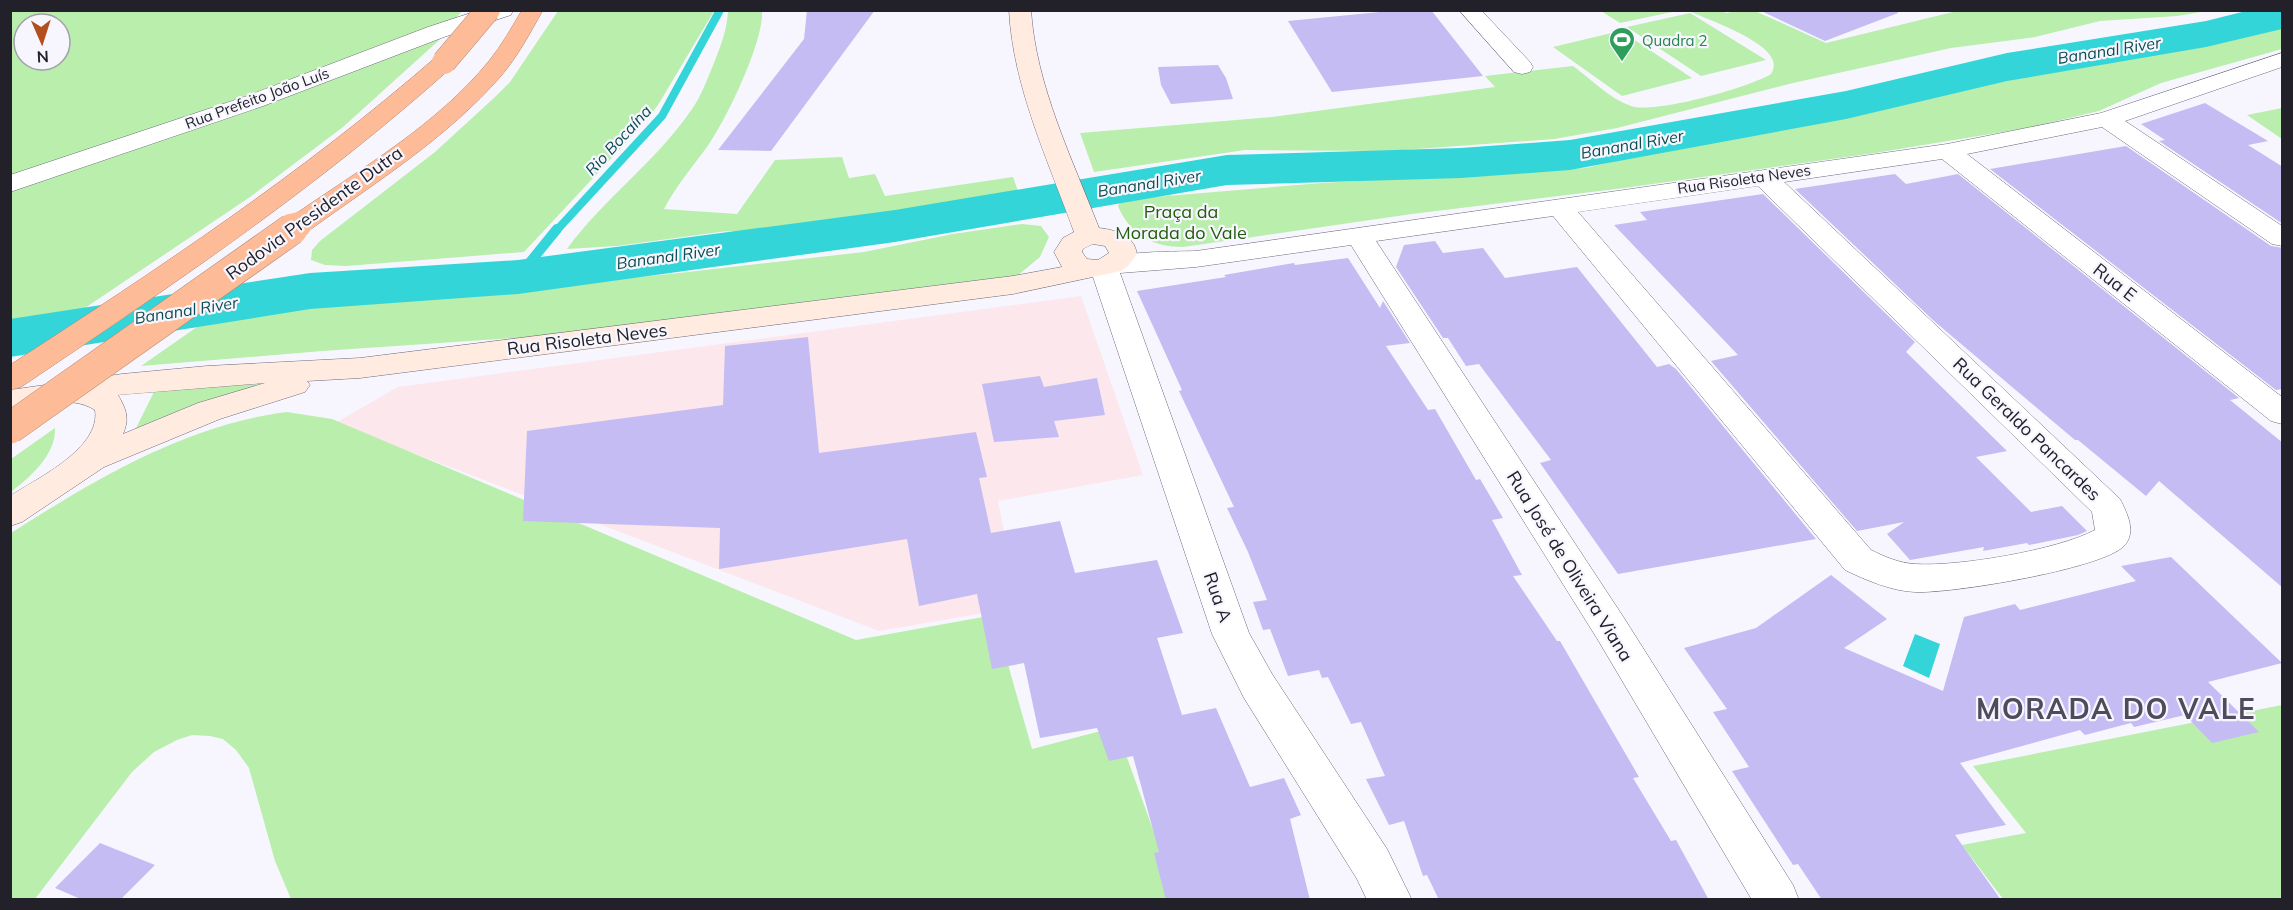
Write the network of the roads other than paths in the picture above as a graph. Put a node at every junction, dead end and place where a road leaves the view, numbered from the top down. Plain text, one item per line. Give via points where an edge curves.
1 (488, 10) edge
2 (503, 10) edge
3 (533, 10) edge
4 (1020, 10) edge
5 (1469, 10) edge
6 (2283, 60) edge
7 (1522, 67) dead end
8 (2106, 119) junction
9 (1947, 151) junction
10 (1763, 176) junction
11 (10, 184) edge
12 (1559, 206) junction
13 (1359, 236) junction
14 (2283, 238) edge
15 (1102, 252) junction
16 (1013, 285) junction
17 (360, 368) junction
18 (10, 380) edge
19 (74, 392) junction
20 (10, 401) edge
21 (2283, 412) edge
22 (10, 428) edge
23 (82, 464) junction
24 (10, 513) edge
25 (1390, 900) edge
26 (1777, 900) edge

1 - 18 highway, Rodovia Presidente Dutra, bridge via 444,62 393,109 243,225
2 - 11 street, Rua Prefeito João Luís via 255,101
3 - 22 highway, Rodovia Presidente Dutra, bridge via 492,72 382,166
4 - 15 main road via 1026,61 1065,174
5 - 7 street
6 - 8 street, Rua Risoleta Neves
8 - 9 street, Rua Risoleta Neves
8 - 14 street
9 - 10 street, Rua Risoleta Neves
9 - 21 street, Rua E
10 - 12 street, Rua Risoleta Neves
10 - 12 street, Rua Geraldo Pancardes via 2105,504 2114,527 2111,537 2090,549 1936,578 1894,574 1858,560
12 - 13 street, Rua Risoleta Neves
13 - 15 street, Rua Risoleta Neves via 1196,259
13 - 26 street, Rua José de Oliveira Viana via 1611,629
15 - 16 main road, Rua Risoleta Neves
15 - 16 main road via 1082,267 1069,257 1056,269
15 - 25 street, Rua A via 1231,634 1258,686 1372,864
16 - 17 main road, Rua Risoleta Neves
17 - 19 main road, Rua Risoleta Neves via 207,376
17 - 23 main road via 240,400
19 - 20 main road, Rua Risoleta Neves
19 - 23 main road via 98,398 113,414 104,438
23 - 24 main road

